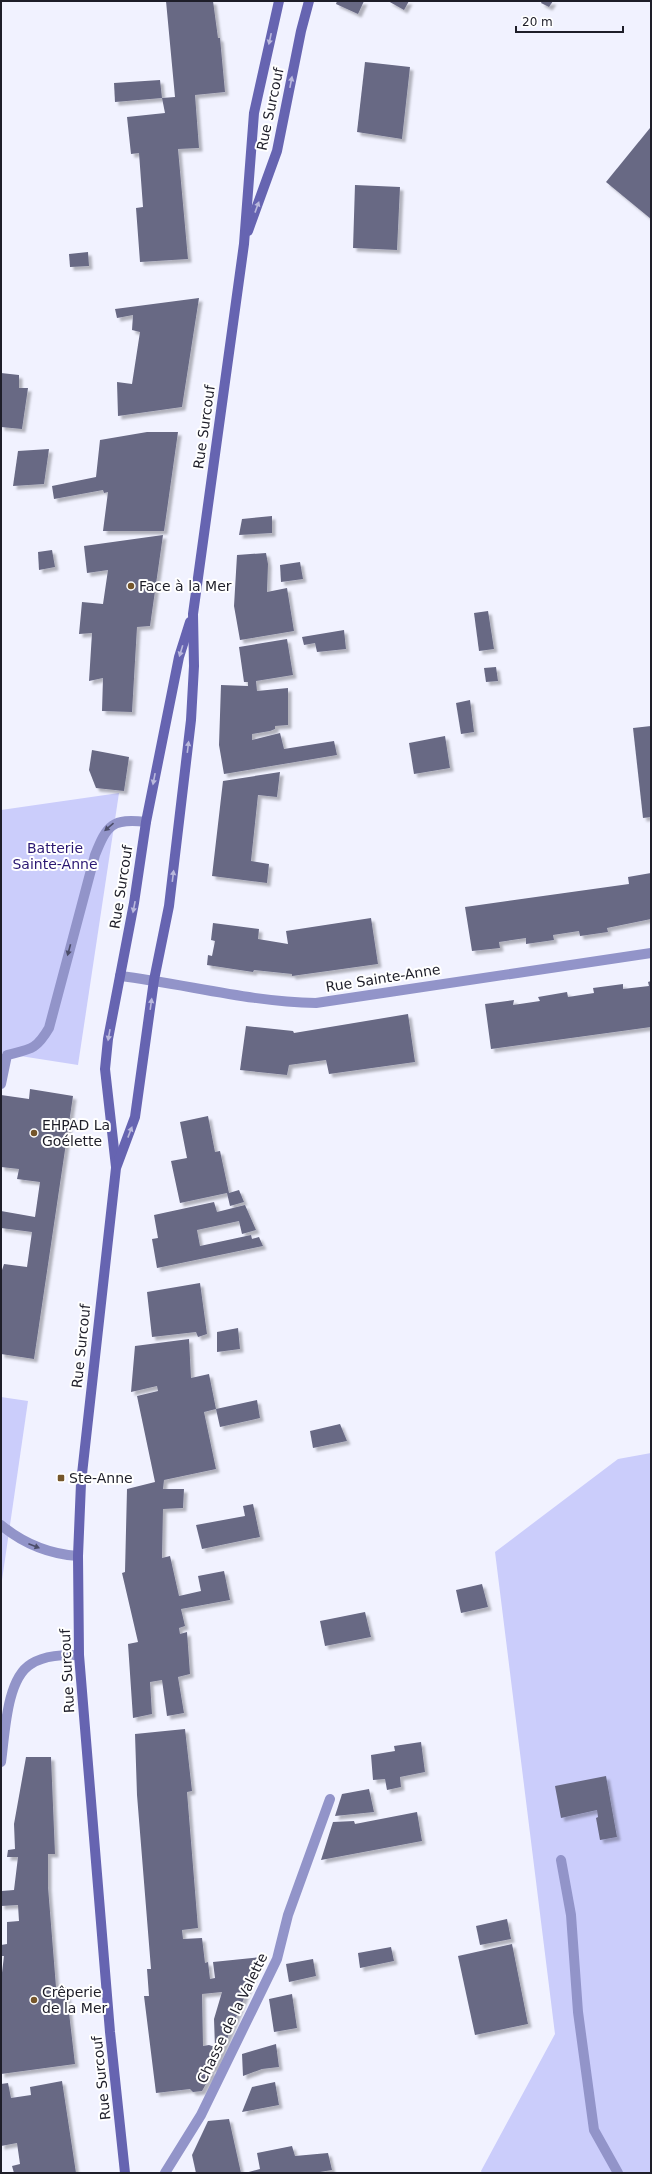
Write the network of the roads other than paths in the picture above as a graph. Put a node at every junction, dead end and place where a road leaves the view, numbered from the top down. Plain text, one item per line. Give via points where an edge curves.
1 (279, 1) edge
2 (309, 1) edge
3 (244, 244) junction
4 (193, 614) junction
5 (146, 822) junction
6 (651, 953) edge
7 (120, 976) junction
8 (154, 980) junction
9 (4, 1054) edge
10 (1, 1084) edge
11 (116, 1168) junction
12 (1, 1525) edge
13 (78, 1556) junction
14 (79, 1655) junction
15 (1, 1762) edge
16 (330, 1799) dead end
17 (561, 1860) dead end
18 (125, 2173) edge
19 (165, 2173) edge
20 (618, 2173) edge

1 -> 3 main road, Rue Surcouf via 254,113
3 -> 2 main road, Rue Surcouf via 277,151
3 - 4 main road, Rue Surcouf
4 -> 5 main road, Rue Surcouf via 179,657
8 -> 4 main road, Rue Surcouf via 169,906 191,720
5 -> 7 main road, Rue Surcouf
5 -> 9 street via 128,820 113,823 104,832 94,855 49,1028 42,1040 32,1049
6 - 8 street, Rue Sainte-Anne via 316,1003 285,1002 225,994
7 - 8 street, Rue Sainte-Anne
7 -> 11 main road, Rue Surcouf via 105,1070
11 -> 8 main road, Rue Surcouf via 135,1117
9 - 10 street
11 - 13 main road, Rue Surcouf via 81,1483
12 -> 13 street via 16,1538 32,1545 59,1554
13 - 14 main road, Rue Surcouf
14 - 15 street via 51,1656 31,1663 22,1671 12,1691
14 - 18 main road, Rue Surcouf
16 - 19 street, Chasse de la Valette via 288,1915 277,1959 200,2115
17 - 20 street via 571,1915 578,2012 594,2130

